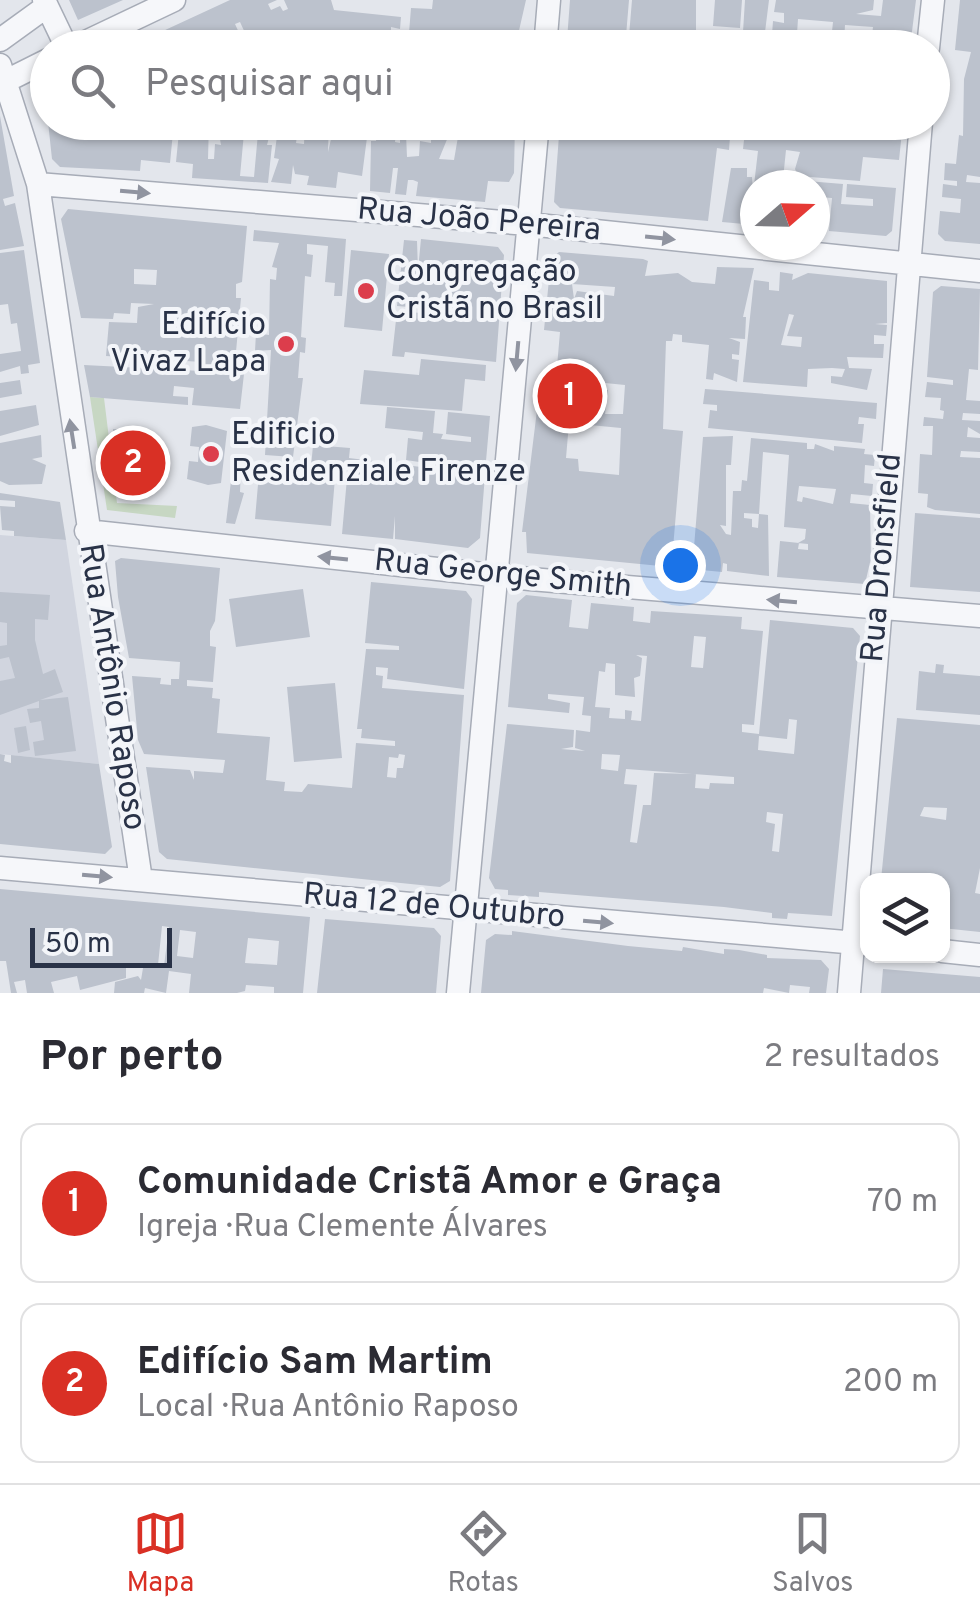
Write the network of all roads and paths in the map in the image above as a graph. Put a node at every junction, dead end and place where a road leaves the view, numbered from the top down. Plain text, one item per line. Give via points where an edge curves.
1 (174, 0) edge
2 (549, 0) edge
3 (933, 0) edge
4 (46, 3) edge
5 (60, 30) edge
6 (109, 30) edge
7 (546, 30) edge
8 (930, 30) edge
9 (0, 40) edge
10 (30, 67) edge
11 (2, 77) edge
12 (536, 140) edge
13 (919, 140) edge
14 (38, 184) junction
15 (528, 224) junction
16 (907, 264) junction
17 (980, 271) edge
18 (86, 531) junction
19 (499, 576) junction
20 (879, 609) junction
21 (980, 616) edge
22 (0, 868) edge
23 (865, 873) edge
24 (141, 880) junction
25 (466, 912) junction
26 (860, 944) edge
27 (860, 948) edge
28 (950, 952) edge
29 (980, 955) edge
30 (458, 993) edge
31 (849, 993) edge

1 - 6 street
2 - 7 street
3 - 8 street
4 - 5 street
4 - 9 street
10 - 11 street
11 - 14 street, Rua Antônio Raposo
12 - 15 street
13 - 16 street, Rua Dronsfield
14 -> 15 street, Rua João Pereira
18 -> 14 street, Rua Antônio Raposo
15 -> 16 street, Rua João Pereira
15 -> 19 street
16 - 17 street, Rua João Pereira
16 - 20 street, Rua Dronsfield
19 -> 18 street, Rua George Smith
18 - 24 street, Rua Antônio Raposo
20 -> 19 street, Rua George Smith
19 - 25 street
20 - 21 street, Rua George Smith
20 - 23 street, Rua Dronsfield
22 -> 24 street, Rua 12 de Outubro
24 - 25 street, Rua 12 de Outubro
25 -> 26 street, Rua 12 de Outubro
25 - 30 street
27 - 31 street, Rua Dronsfield
28 - 29 street

